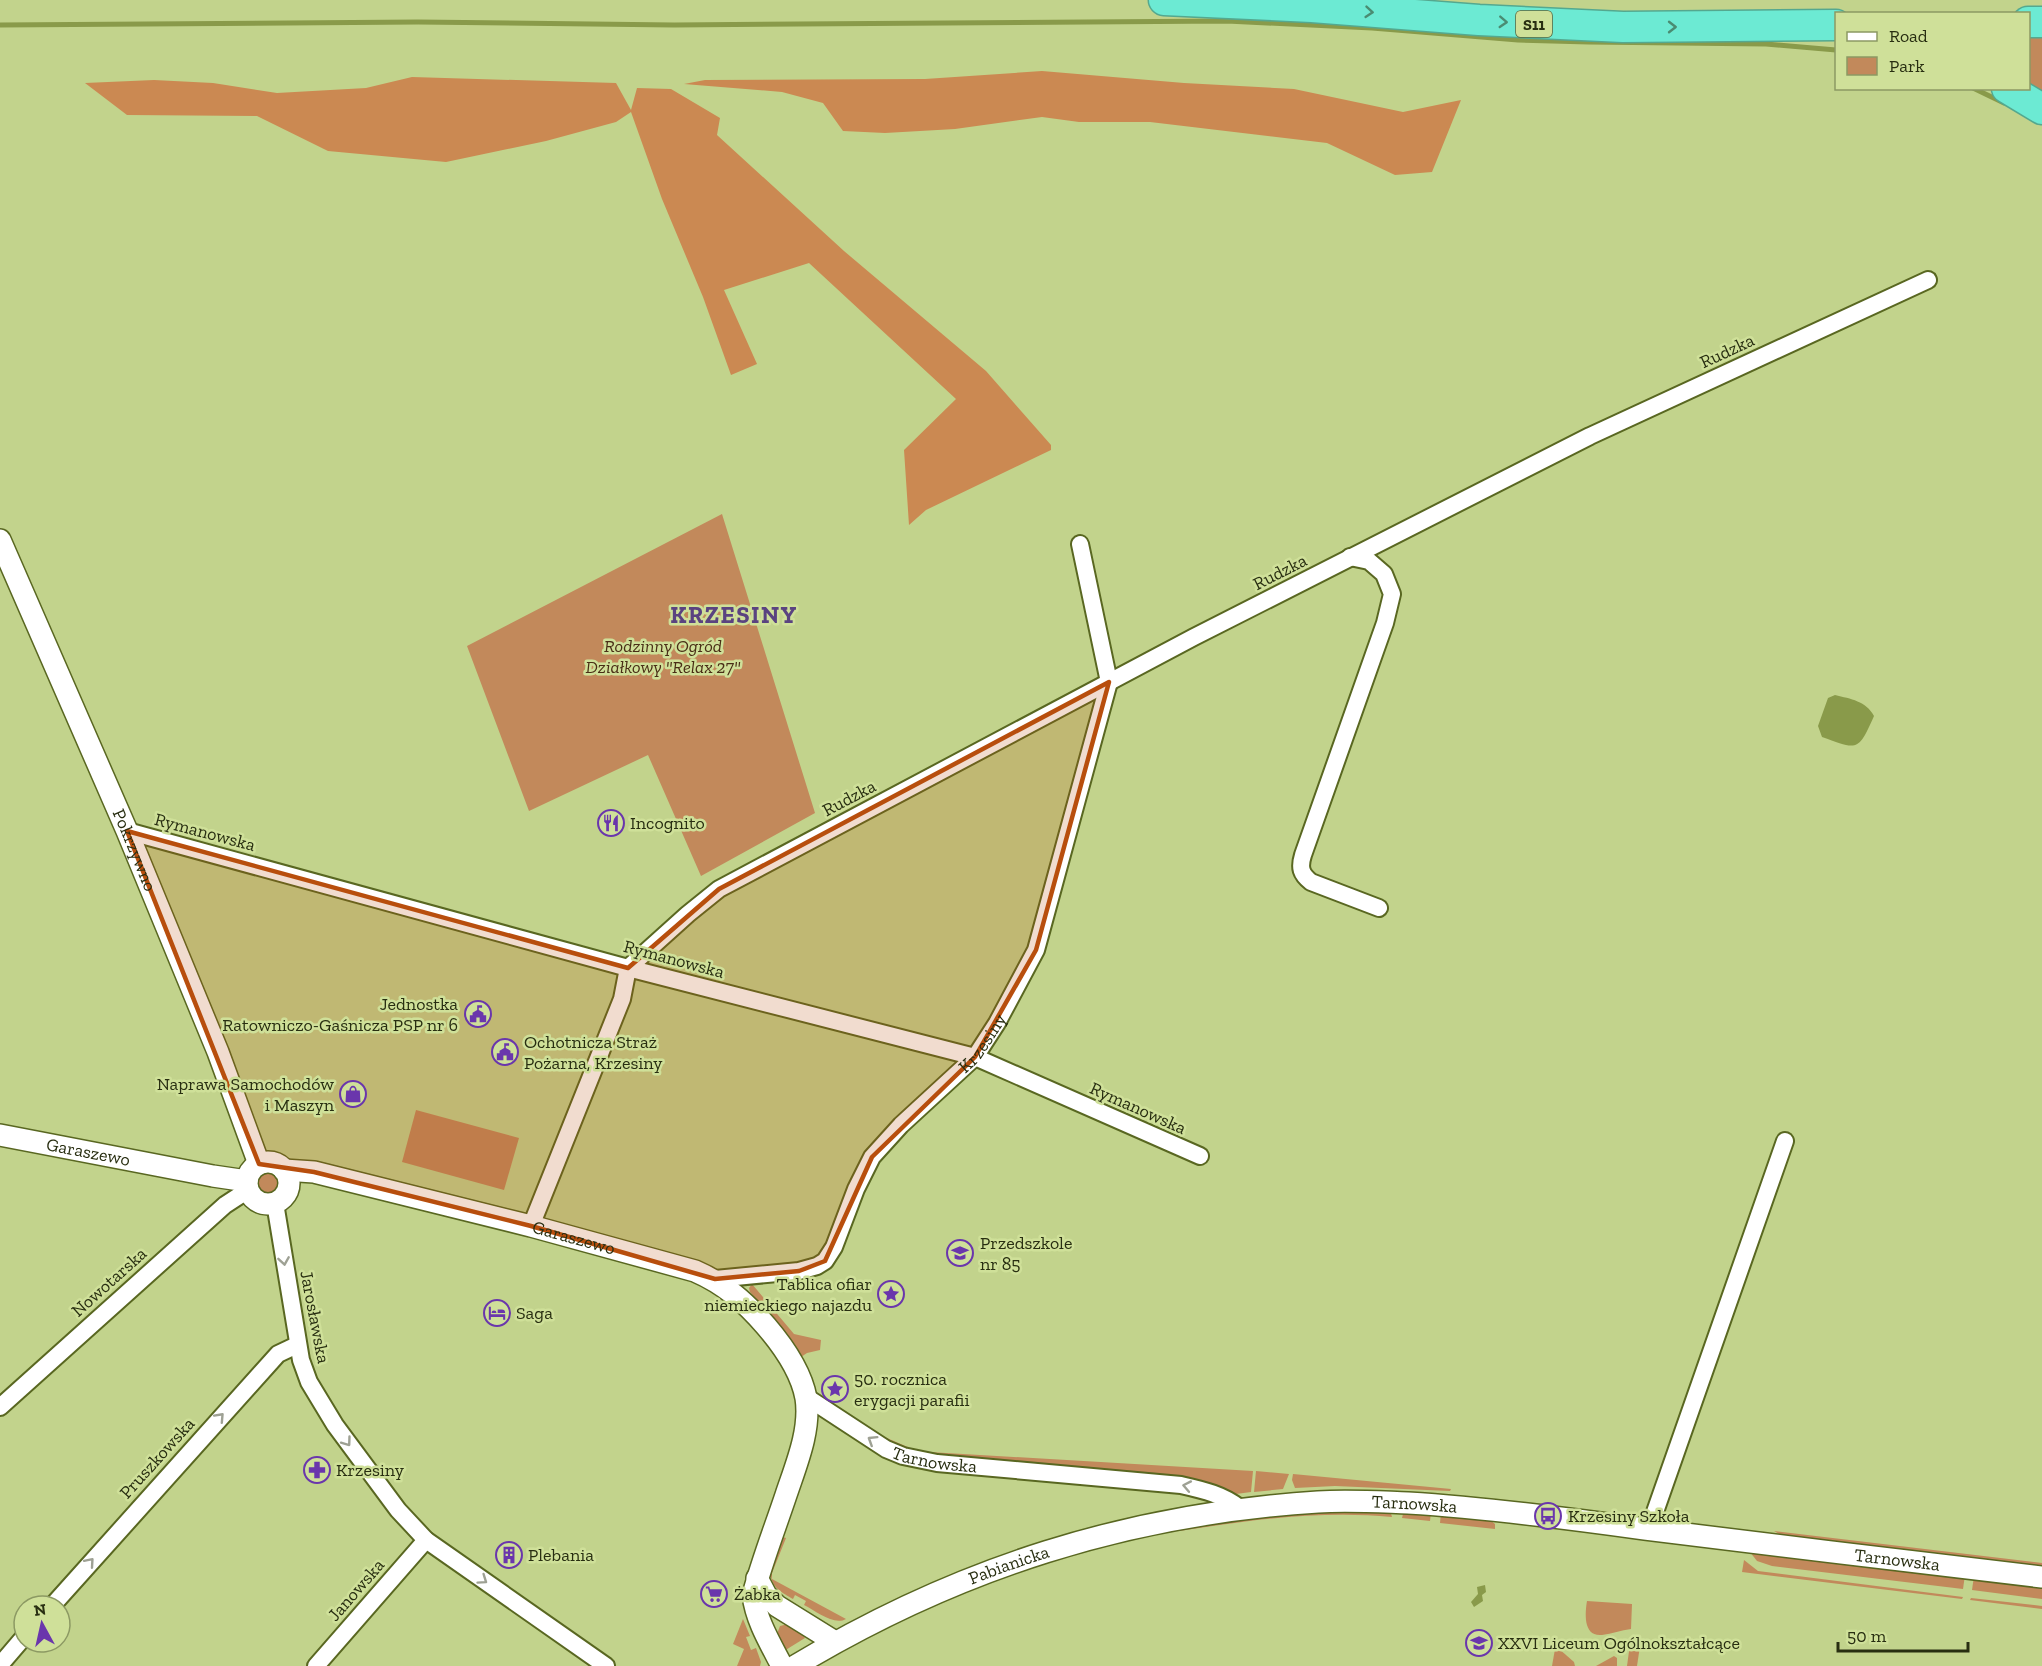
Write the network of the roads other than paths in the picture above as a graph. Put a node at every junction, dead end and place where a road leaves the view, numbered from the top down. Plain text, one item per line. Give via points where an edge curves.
1 (1164, 0) edge
2 (1835, 25) edge
3 (1722, 27) junction
4 (1835, 38) edge
5 (2010, 90) edge
6 (2042, 109) edge
7 (1928, 280) dead end
8 (0, 540) edge
9 (1080, 544) dead end
10 (1350, 558) junction
11 (1109, 682) junction
12 (127, 831) junction
13 (1379, 908) dead end
14 (628, 968) junction
15 (975, 1057) junction
16 (0, 1135) edge
17 (1785, 1141) dead end
18 (1200, 1156) dead end
19 (259, 1164) junction
20 (284, 1170) junction
21 (247, 1186) junction
22 (275, 1203) junction
23 (531, 1226) junction
24 (715, 1280) junction
25 (297, 1345) junction
26 (805, 1396) junction
27 (0, 1407) edge
28 (1240, 1508) junction
29 (1649, 1529) junction
30 (426, 1540) junction
31 (2042, 1577) edge
32 (758, 1578) junction
33 (63, 1594) edge
34 (835, 1642) junction
35 (12, 1651) edge
36 (0, 1665) edge
37 (316, 1666) edge
38 (606, 1666) edge
39 (782, 1666) edge
40 (795, 1666) edge

1 -> 3 highway, S11 via 1526,23
2 - 3 highway
3 - 4 highway, S11
5 - 6 highway
7 - 10 street, Rudzka via 1590,436
8 - 12 street, Pokrzywno
9 - 11 street
10 - 11 street, Rudzka
10 - 13 street via 1369,561 1384,574 1392,594 1301,870 1311,882
11 - 14 street, Rudzka via 718,889
11 - 15 street, Krzesiny via 1036,950
12 - 14 street, Rymanowska
12 - 19 street, Pokrzywno
14 - 15 street, Rymanowska
14 - 23 street via 622,999
15 - 18 street, Rymanowska
15 - 24 street, Krzesiny via 872,1157 825,1261 799,1271
16 - 21 street, Garaszewo
17 - 29 street
19 - 20 street via 273,1163
19 - 21 street via 253,1168
20 - 22 street via 287,1193
20 - 23 street, Garaszewo via 315,1172
21 - 22 street via 254,1200
21 - 27 street, Nowotarska
22 -> 25 street, Jarosławska
23 - 24 street, Garaszewo via 695,1271
24 - 26 street, Garaszewo via 738,1296 774,1335 790,1357
25 -> 30 street, Jarosławska via 309,1382 335,1425 398,1510
33 -> 25 street, Pruszkowska via 278,1354
28 -> 26 street, Tarnowska via 1210,1491 1181,1485 937,1463 903,1456
26 - 32 street via 806,1424 798,1459
28 - 29 street, Tarnowska via 1332,1501 1454,1506
28 - 34 street, Pabianicka via 1144,1524 1038,1554 926,1597
29 - 31 street, Tarnowska
30 - 37 street, Janowska
30 -> 38 street, Jarosławska
32 - 34 street via 777,1606
32 - 39 street via 754,1606
34 - 40 street, Pabianicka
35 - 36 street

